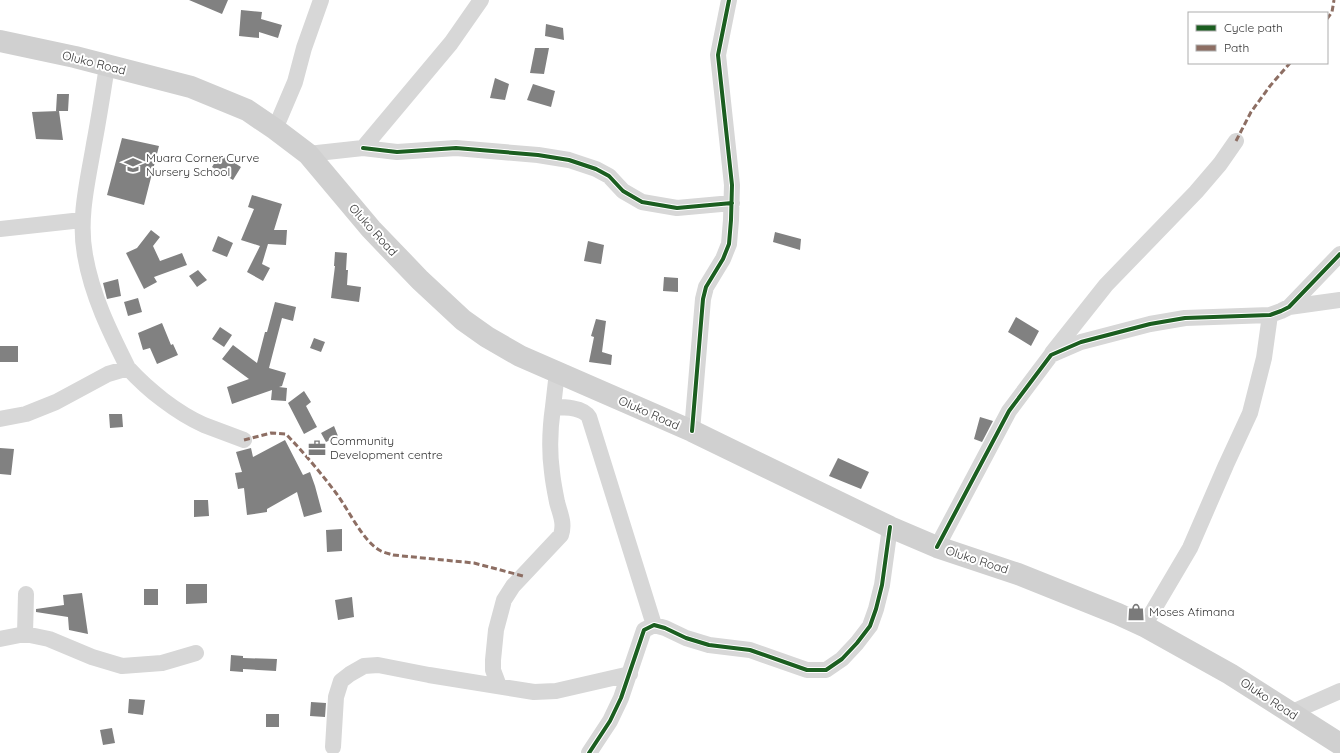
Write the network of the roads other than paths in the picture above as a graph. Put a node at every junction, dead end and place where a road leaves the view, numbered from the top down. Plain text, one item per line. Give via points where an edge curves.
1 (321, 0) edge
2 (481, 0) edge
3 (729, 0) edge
4 (0, 41) edge
5 (107, 66) junction
6 (275, 129) junction
7 (1236, 141) dead end
8 (363, 148) junction
9 (308, 154) junction
10 (732, 203) junction
11 (82, 220) junction
12 (0, 229) edge
13 (1340, 254) edge
14 (1340, 300) edge
15 (1289, 307) junction
16 (1270, 315) junction
17 (1051, 354) junction
18 (128, 368) junction
19 (557, 372) junction
20 (553, 407) junction
21 (0, 419) edge
22 (692, 431) junction
23 (244, 440) dead end
24 (890, 527) junction
25 (937, 547) junction
26 (26, 594) dead end
27 (654, 625) junction
28 (1144, 626) junction
29 (24, 634) junction
30 (0, 639) edge
31 (196, 654) dead end
32 (630, 674) junction
33 (498, 686) junction
34 (1340, 691) edge
35 (1290, 713) junction
36 (1340, 744) edge
37 (333, 748) dead end
38 (590, 753) edge

1 - 6 street via 295,82
2 - 8 street via 451,43
3 - 10 street via 718,55 729,150
4 - 5 main road, Oluko Road
5 - 6 main road, Oluko Road via 191,87 247,110
5 - 11 street
6 - 9 main road, Oluko Road
7 - 17 street via 1196,192 1106,285
8 - 9 street
8 - 10 street via 397,152 456,148 538,155 569,160 596,169 642,202 677,208
9 - 19 main road, Oluko Road via 371,229 463,320 520,356
10 - 22 street via 728,244 706,287 703,299
11 - 12 street
11 - 18 street via 85,254 95,297
13 - 15 street
14 - 15 street
15 - 16 street
16 - 17 street via 1185,318 1150,324 1081,342
16 - 28 street via 1264,358 1250,413 1190,548
17 - 25 street via 1009,411
18 - 21 street via 108,374 56,402 26,414
18 - 23 street via 141,383 178,410 202,424
19 - 20 street
19 - 22 main road, Oluko Road
20 - 27 street via 583,411 589,417
20 - 33 street via 550,455 563,528 561,535 513,586 504,600 498,619 493,660
22 - 24 main road, Oluko Road
24 - 25 main road, Oluko Road
24 - 27 street via 882,585 870,626 842,659 826,670 807,670 750,650 686,638
25 - 28 main road, Oluko Road via 1018,574
26 - 29 street
27 - 32 street via 644,630
28 - 35 main road, Oluko Road via 1230,674
29 - 30 street
29 - 31 street via 49,639 122,666 162,663
32 - 33 street via 556,691 534,692
32 - 38 street via 610,721
33 - 37 street via 378,665 364,666 341,680 336,697
34 - 35 street
35 - 36 main road, Oluko Road

